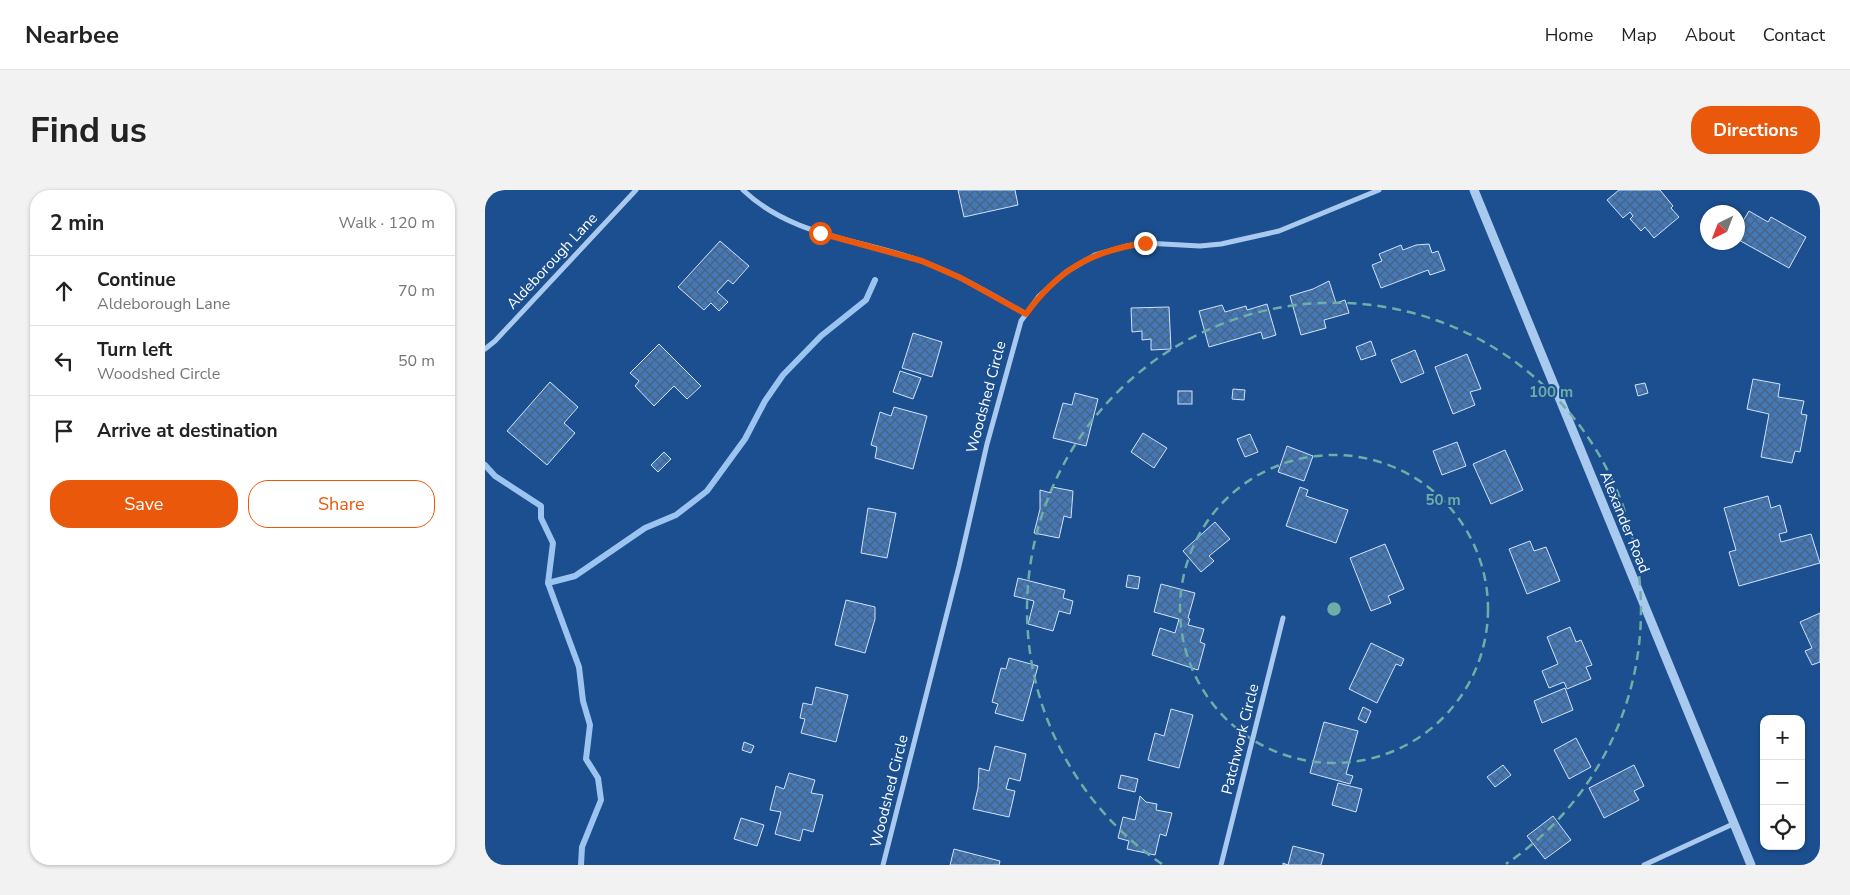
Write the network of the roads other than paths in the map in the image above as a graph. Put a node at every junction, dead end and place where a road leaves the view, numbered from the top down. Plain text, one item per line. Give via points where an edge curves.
1 (637, 190) edge
2 (743, 190) edge
3 (1379, 190) edge
4 (1474, 190) edge
5 (1026, 314) junction
6 (485, 349) edge
7 (1283, 618) dead end
8 (1733, 824) junction
9 (883, 865) edge
10 (1221, 865) edge
11 (1644, 865) edge
12 (1751, 865) edge

1 - 6 street, Aldeborough Lane
2 - 5 street via 785,220 922,261 961,278
3 - 5 street, Woodshed Circle via 1264,235 1200,246 1145,243 1095,255 1066,272 1039,296
4 - 8 street, Alexander Road
5 - 9 street, Woodshed Circle via 1015,336
7 - 10 street, Patchwork Circle
8 - 11 street
8 - 12 street, Alexander Road

